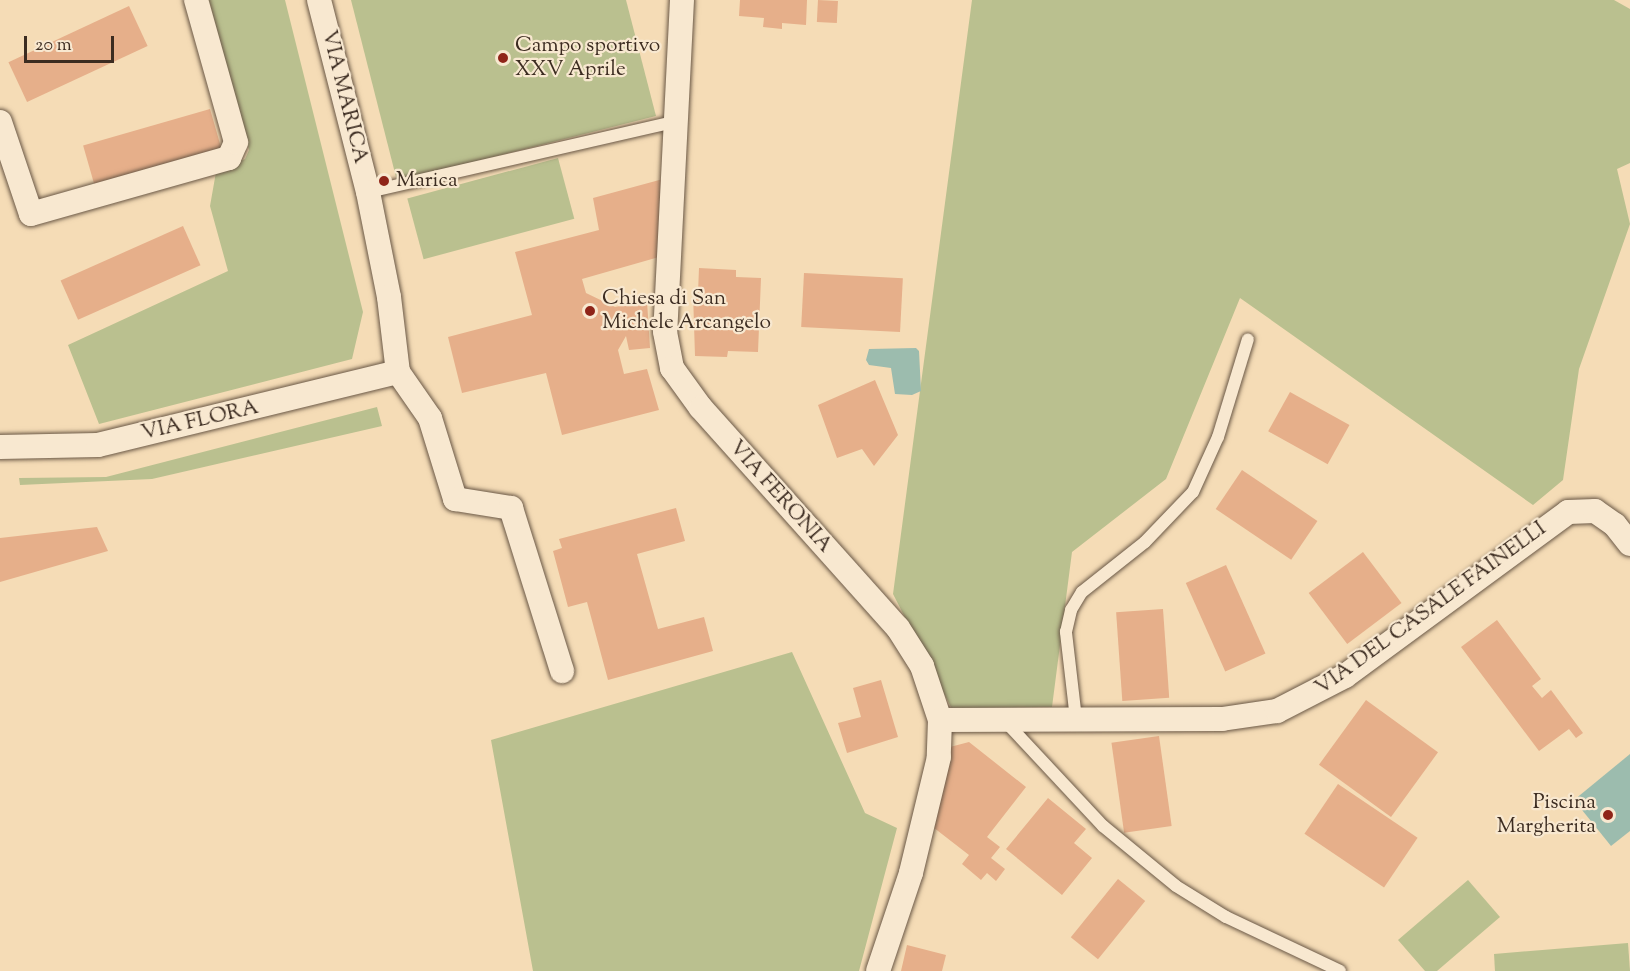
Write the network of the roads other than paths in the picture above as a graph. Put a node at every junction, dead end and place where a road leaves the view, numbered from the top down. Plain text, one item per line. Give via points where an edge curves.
1 (196, 0) edge
2 (319, 0) edge
3 (682, 0) edge
4 (677, 121) junction
5 (0, 122) edge
6 (368, 192) junction
7 (1248, 339) dead end
8 (398, 372) junction
9 (0, 447) edge
10 (1630, 544) edge
11 (562, 671) dead end
12 (1003, 719) junction
13 (1076, 719) junction
14 (940, 720) junction
15 (878, 971) edge
16 (1340, 971) edge

1 - 5 street via 236,142 229,158 31,214
2 - 6 street, VIA MARICA
3 - 4 street, VIA FERONIA
4 - 6 lane
4 - 14 street, VIA FERONIA via 665,332 672,368 701,408 898,628 922,666
6 - 8 street, VIA MARICA via 389,297
7 - 13 lane via 1218,437 1193,492 1145,542 1082,592 1071,610 1066,632
8 - 9 street, VIA FLORA via 98,445
8 - 11 street via 430,418 455,499 511,508
10 - 13 street, VIA DEL CASALE FAINELLI via 1615,525 1595,511 1568,512 1345,676 1277,711 1222,719
12 - 13 street, VIA DEL CASALE FAINELLI
12 - 14 street, VIA DEL CASALE FAINELLI
12 - 16 lane via 1103,826 1176,886 1226,917
14 - 15 street, VIA FERONIA via 939,757 911,873

